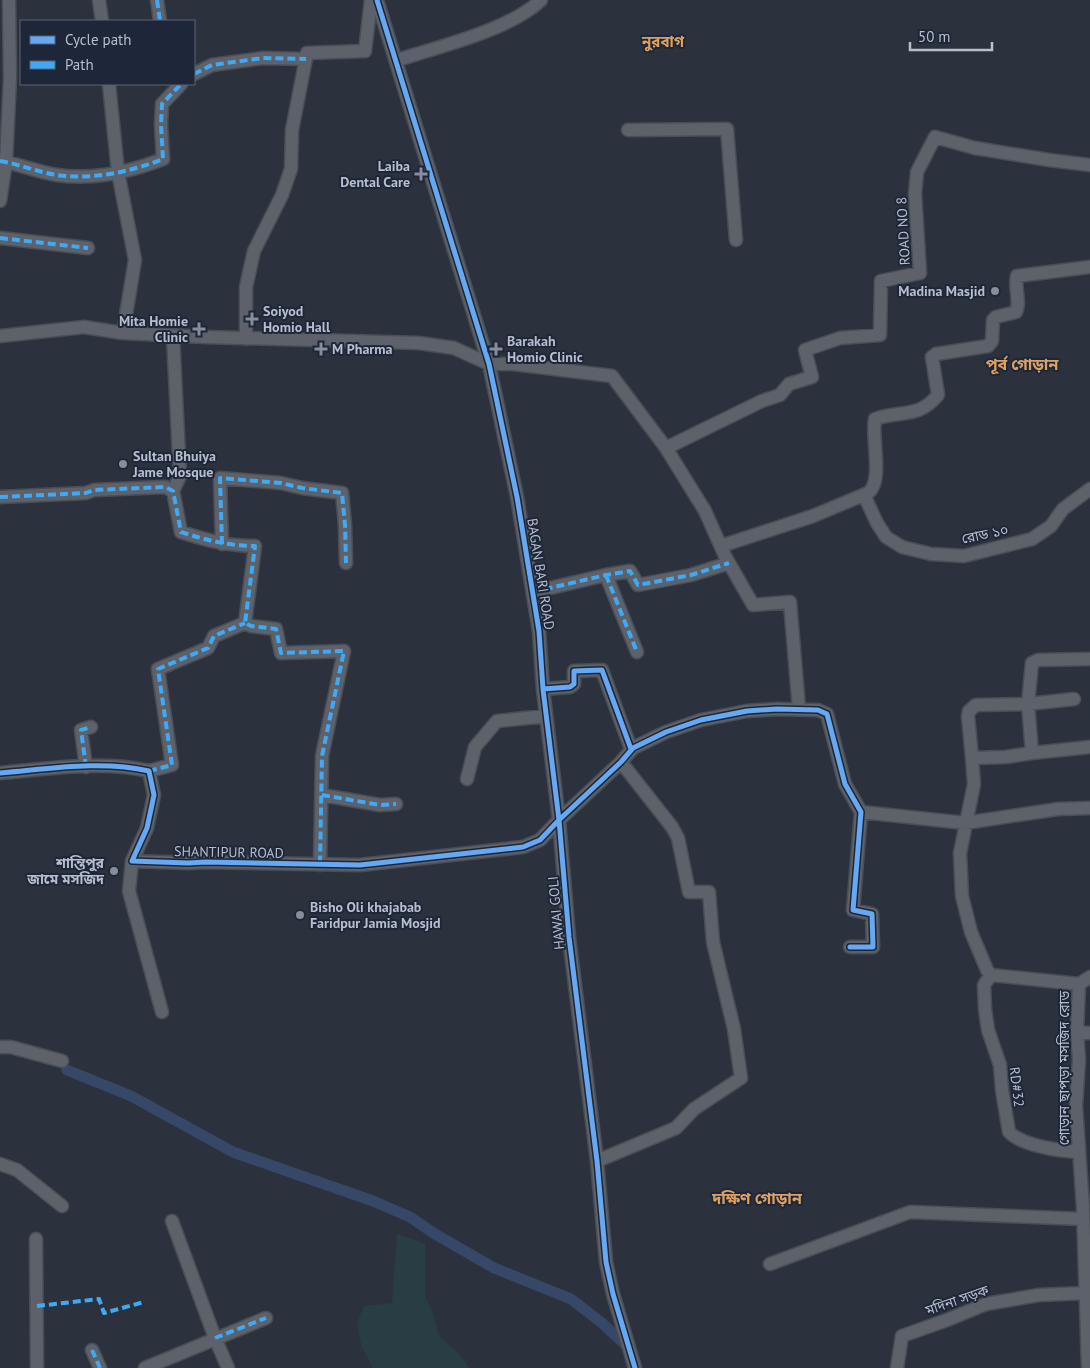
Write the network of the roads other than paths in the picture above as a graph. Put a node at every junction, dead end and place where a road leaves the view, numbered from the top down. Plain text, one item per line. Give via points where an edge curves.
1 (9, 0) edge
2 (99, 0) edge
3 (157, 0) edge
4 (371, 0) edge
5 (377, 0) edge
6 (541, 0) edge
7 (102, 20) edge
8 (160, 20) edge
9 (306, 59) junction
10 (397, 60) junction
11 (195, 74) edge
12 (5, 76) edge
13 (109, 85) edge
14 (178, 85) edge
15 (628, 130) dead end
16 (3, 162) edge
17 (1090, 165) edge
18 (118, 172) junction
19 (0, 201) edge
20 (0, 238) edge
21 (736, 240) dead end
22 (88, 248) dead end
23 (1090, 267) edge
24 (123, 333) junction
25 (0, 336) edge
26 (173, 336) junction
27 (246, 339) junction
28 (489, 364) junction
29 (666, 448) junction
30 (1090, 489) edge
31 (173, 491) junction
32 (864, 495) junction
33 (0, 497) edge
34 (222, 544) junction
35 (721, 546) junction
36 (346, 563) dead end
37 (729, 563) junction
38 (606, 575) junction
39 (532, 592) junction
40 (246, 623) junction
41 (637, 652) dead end
42 (1090, 659) edge
43 (543, 689) junction
44 (1074, 699) dead end
45 (1028, 704) junction
46 (799, 709) junction
47 (546, 716) junction
48 (91, 727) dead end
49 (1090, 747) edge
50 (631, 749) junction
51 (1032, 752) junction
52 (972, 758) junction
53 (621, 762) junction
54 (86, 766) junction
55 (149, 771) junction
56 (0, 773) edge
57 (468, 779) dead end
58 (322, 795) junction
59 (396, 804) dead end
60 (1090, 808) edge
61 (861, 812) junction
62 (559, 820) junction
63 (965, 823) junction
64 (132, 861) junction
65 (320, 865) junction
66 (850, 947) dead end
67 (991, 975) junction
68 (1090, 977) edge
69 (1079, 984) junction
70 (162, 1012) dead end
71 (1077, 1032) junction
72 (1090, 1033) edge
73 (0, 1047) edge
74 (62, 1061) dead end
75 (1079, 1152) junction
76 (598, 1161) junction
77 (0, 1164) edge
78 (62, 1206) dead end
79 (1083, 1219) junction
80 (172, 1221) dead end
81 (36, 1239) dead end
82 (770, 1264) dead end
83 (1086, 1293) junction
84 (266, 1318) dead end
85 (215, 1338) junction
86 (92, 1350) dead end
87 (37, 1368) edge
88 (100, 1368) edge
89 (146, 1368) edge
90 (228, 1368) edge
91 (635, 1368) edge
92 (897, 1368) edge
93 (1088, 1368) edge

1 - 12 street
2 - 7 street
3 - 8 street
4 - 9 street via 365,51 307,53
5 - 10 street, BAGAN BARI ROAD
6 - 10 street via 512,20
9 - 11 street via 263,58 212,65
9 - 27 street via 292,130 291,169 254,251 246,287
10 - 28 street, BAGAN BARI ROAD
12 - 16 street
13 - 18 street
14 - 18 street via 162,104 162,159
15 - 21 street via 727,129
16 - 18 street via 58,175
16 - 19 street
17 - 29 street, ROAD NO 8 via 975,148 935,137 917,172 915,194 920,273 881,281 880,335 840,338 804,350 812,377 790,384 780,395
18 - 24 street via 135,260
20 - 22 street
23 - 32 street via 1017,276 1018,309 993,320 992,342 988,346 936,354 932,358 938,395 920,411 875,419 875,484 873,490
24 - 25 street via 84,327
24 - 26 street
26 - 27 street
26 - 31 street via 180,476
27 - 28 street via 419,343 454,348
28 - 29 street via 612,376
28 - 39 street, BAGAN BARI ROAD via 517,497
29 - 35 street via 705,512
30 - 32 street, রোড ১০ via 1063,509 1051,526 1032,539 964,556 931,554 902,547 886,537
31 - 33 street via 164,486
31 - 34 street via 181,532
32 - 35 street via 813,516
34 - 36 street via 220,478 281,482 342,493
34 - 40 street via 255,546
35 - 37 street
37 - 38 street via 691,575 638,585 630,571
37 - 46 street via 754,605 790,602
38 - 39 street
38 - 41 street
39 - 43 street, BAGAN BARI ROAD via 539,631
40 - 55 street via 214,636 208,648 158,669 172,765
40 - 58 street via 276,629 281,654 344,651 322,756
42 - 45 street via 1038,660 1032,663
43 - 47 street, BAGAN BARI ROAD
43 - 50 street via 570,687 574,684 574,671 602,670
44 - 45 street
45 - 51 street
45 - 52 street via 981,705 968,711
46 - 50 street via 747,711 701,720
46 - 61 street via 827,714 845,784
47 - 57 street via 497,721 475,747
47 - 62 street, BAGAN BARI ROAD
48 - 54 street via 81,730
49 - 51 street
50 - 53 street, SHANTIPUR ROAD
51 - 52 street
52 - 63 street via 974,784
53 - 62 street, SHANTIPUR ROAD
53 - 76 street via 678,838 688,892 709,892 713,942 734,1030 741,1078 694,1109 676,1128
54 - 55 street
54 - 56 street
55 - 64 street via 154,795 147,828
58 - 59 street via 380,805
58 - 65 street
60 - 63 street via 1058,809
61 - 63 street
61 - 66 street via 853,910 872,914 872,947
62 - 65 street, SHANTIPUR ROAD via 540,840 523,847 360,865
62 - 76 street, HAWAI GOLI via 569,937
63 - 67 street via 960,853 962,896 971,932
64 - 65 street, SHANTIPUR ROAD
64 - 70 street via 128,891
67 - 69 street, গোড়ান ছাপড়া মসজিদ রোড
67 - 75 street, RD#32 via 984,985 986,1016 1000,1065 1009,1132 1050,1150
68 - 69 street
69 - 71 street, গোড়ান ছাপড়া মসজিদ রোড
71 - 72 street
71 - 75 street, গোড়ান ছাপড়া মসজিদ রোড
73 - 74 street
75 - 79 street, গোড়ান ছাপড়া মসজিদ রোড
76 - 91 street, HAWAI GOLI via 606,1262
77 - 78 street via 17,1170
79 - 82 street via 910,1212
79 - 83 street, গোড়ান ছাপড়া মসজিদ রোড
80 - 85 street
81 - 87 street
83 - 92 street, মদিনা সড়ক via 1039,1295 986,1304 902,1336
83 - 93 street, গোড়ান ছাপড়া মসজিদ রোড
84 - 85 street
85 - 89 street
85 - 90 street
86 - 88 street

